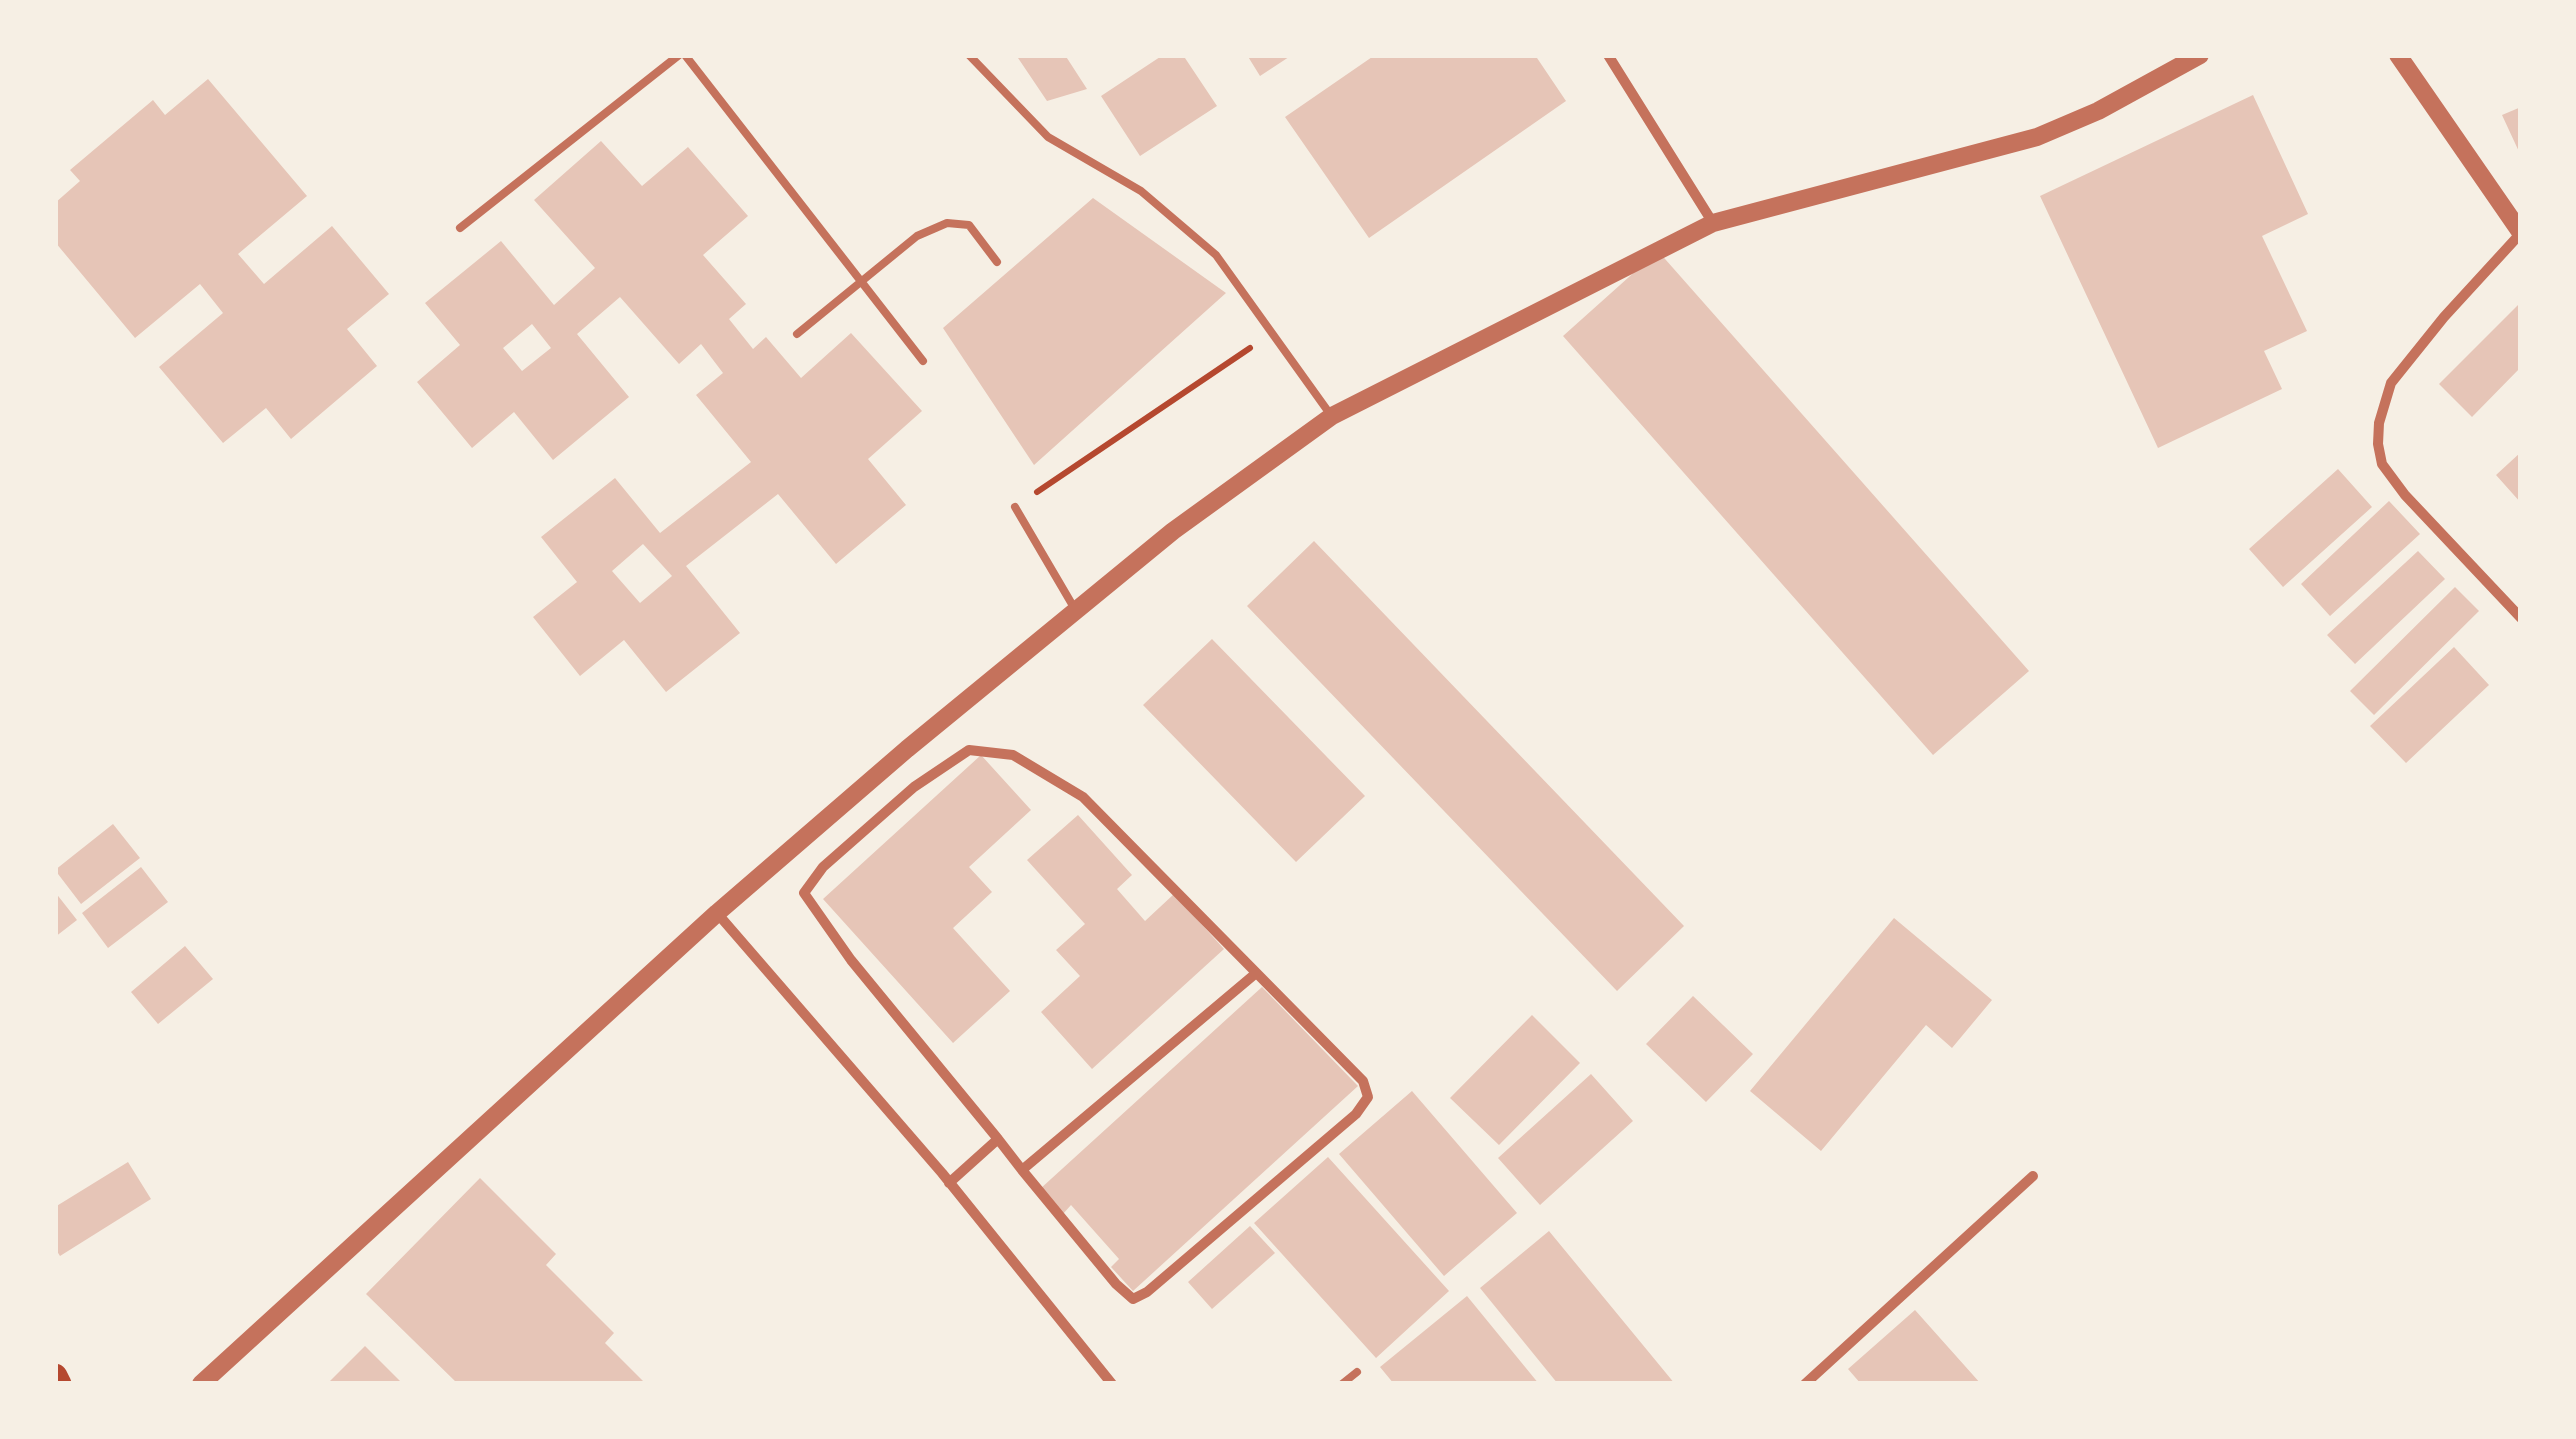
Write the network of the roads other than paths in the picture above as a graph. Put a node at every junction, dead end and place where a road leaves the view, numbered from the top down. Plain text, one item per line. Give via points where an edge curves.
1 (682, 55) edge
2 (969, 55) edge
3 (1608, 55) edge
4 (2200, 55) edge
5 (2398, 55) edge
6 (1713, 223) junction
7 (460, 228) dead end
8 (2521, 233) edge
9 (996, 262) dead end
10 (861, 282) junction
11 (797, 334) dead end
12 (922, 362) dead end
13 (1332, 416) junction
14 (1015, 507) road end
15 (1076, 611) junction
16 (2521, 618) edge
17 (717, 913) junction
18 (1255, 974) junction
19 (998, 1140) junction
20 (1022, 1170) junction
21 (2033, 1176) dead end
22 (949, 1183) junction
23 (1357, 1372) dead end
24 (55, 1376) edge
25 (60, 1384) edge
26 (201, 1384) edge
27 (1112, 1384) edge
28 (1342, 1384) edge
29 (1805, 1384) edge

1 - 7 lane
1 - 10 lane
2 - 13 lane via 1048,137 1140,191 1216,255
3 - 6 street
4 - 6 street via 2037,137
5 - 8 street
6 - 13 street
8 - 16 street via 2391,383 2378,444 2382,464 2405,494
9 - 10 lane via 969,225 947,224 917,236
10 - 11 lane
10 - 12 lane
13 - 15 street
14 - 15 lane
15 - 17 street
17 - 22 street
17 - 26 street
18 - 19 street via 1082,797 1013,756 969,750 914,787 823,867 804,893
18 - 20 street
18 - 20 street via 1364,1082 1368,1097 1147,1292 1133,1299 1116,1284
19 - 20 street
19 - 22 street
21 - 29 street
22 - 27 street
23 - 28 lane
24 - 25 main road

